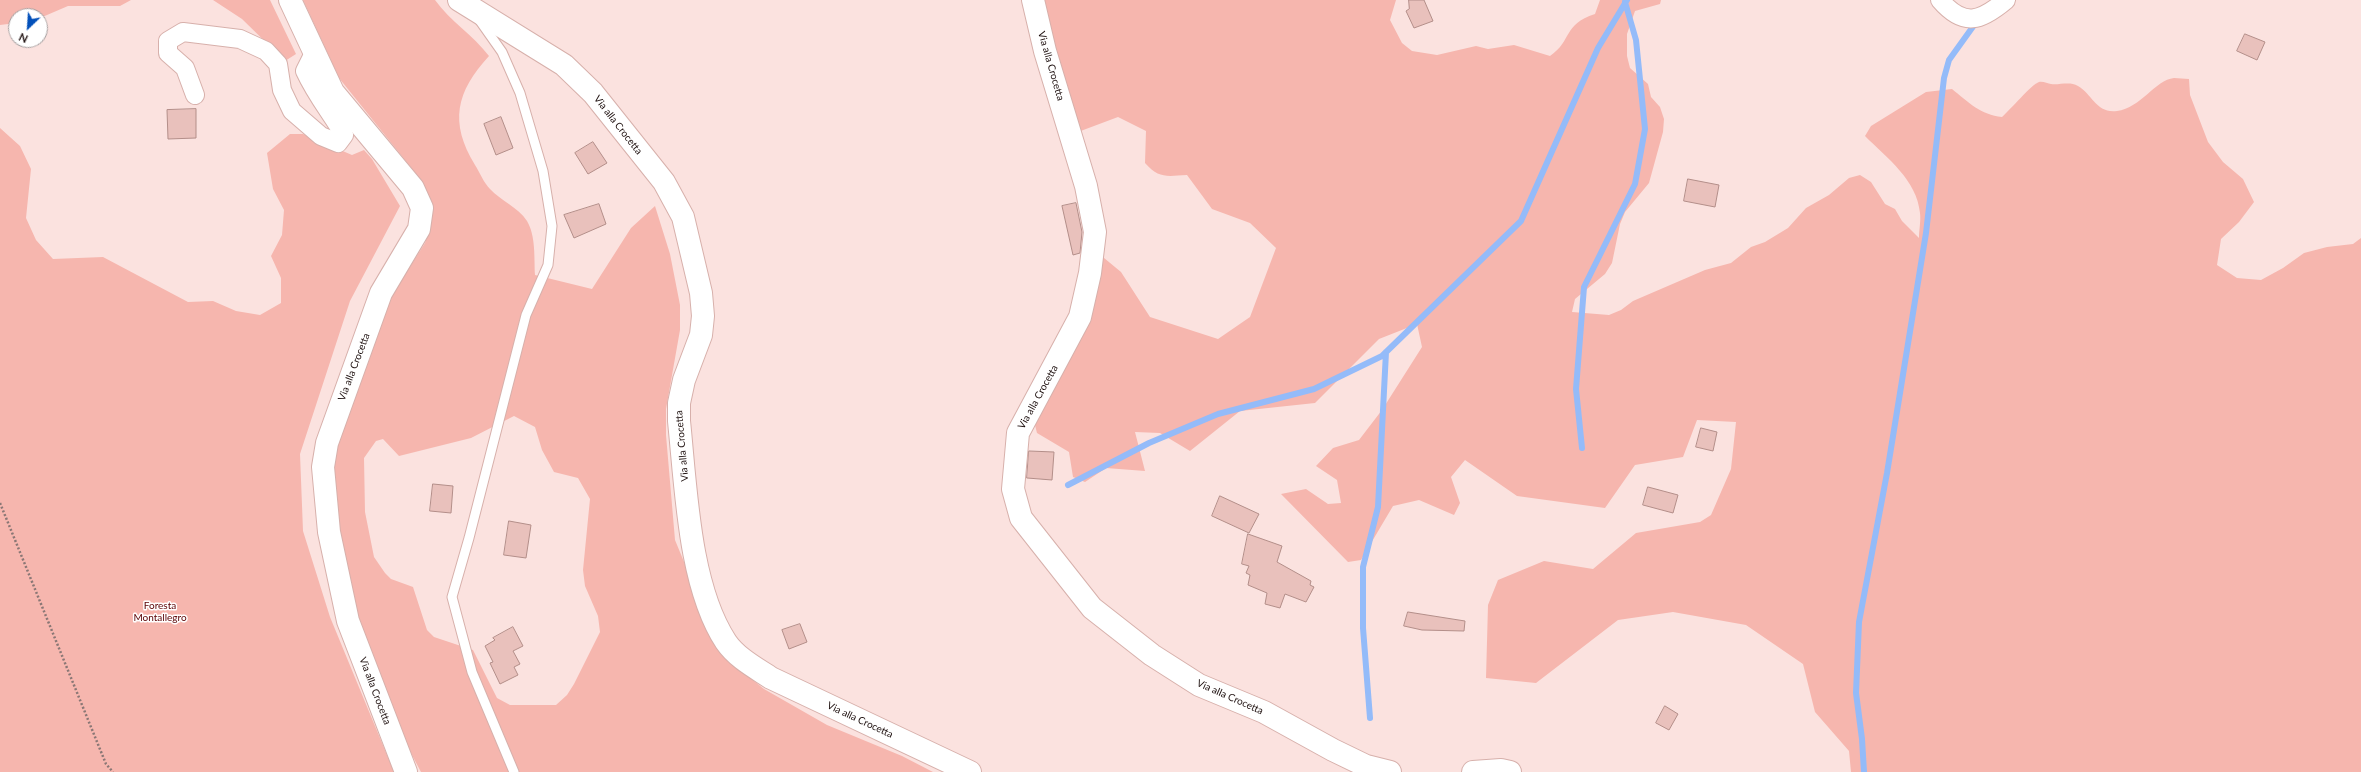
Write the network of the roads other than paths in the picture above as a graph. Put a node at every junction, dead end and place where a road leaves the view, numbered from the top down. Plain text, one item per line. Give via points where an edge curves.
1 (290, 0) edge
2 (1033, 0) edge
3 (1940, 0) edge
4 (2006, 0) edge
5 (465, 5) edge
6 (314, 54) junction
7 (195, 95) dead end
8 (406, 772) edge
9 (514, 772) edge
10 (970, 772) edge
11 (1390, 772) edge
12 (1472, 772) edge
13 (1510, 772) edge

1 - 6 street, Via alla Crocetta
2 - 11 street, Via alla Crocetta via 1045,51 1086,186 1095,232 1090,273 1080,317 1018,433 1013,489 1021,518 1092,608 1152,655 1199,685 1264,712 1366,766
3 - 4 street via 1951,12 1968,19 1987,15
5 - 9 lane via 502,52 520,93 543,171 552,226 548,265 526,315 452,597 472,672
5 - 10 street, Via alla Crocetta via 564,64 593,93 664,182 683,217 701,292 703,316 701,335 684,380 679,403 679,421 691,536 710,614 727,644 748,663 771,678
6 - 7 street via 305,71 315,94 333,115 344,135 338,143 321,136 292,111 282,90 278,64 266,51 240,39 183,32 168,41 168,53 185,68
6 - 8 street, Via alla Crocetta via 333,92 413,188 422,208 420,229 381,293 327,443 323,467 329,532 348,621
12 - 13 street

